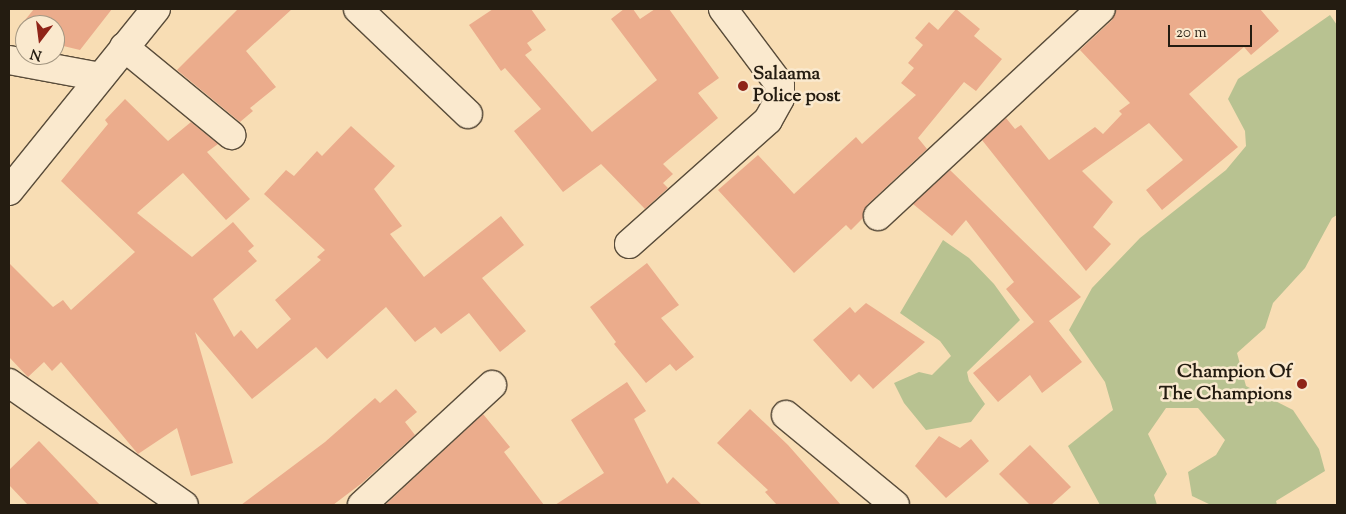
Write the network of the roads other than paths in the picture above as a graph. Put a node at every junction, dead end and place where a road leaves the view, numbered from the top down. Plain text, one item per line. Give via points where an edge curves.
1 (156, 9) edge
2 (358, 9) edge
3 (723, 9) edge
4 (1101, 9) edge
5 (124, 47) junction
6 (9, 60) edge
7 (100, 77) junction
8 (468, 114) dead end
9 (231, 135) dead end
10 (9, 191) edge
11 (878, 216) dead end
12 (630, 244) dead end
13 (9, 384) edge
14 (492, 385) dead end
15 (786, 415) dead end
16 (184, 505) edge
17 (362, 505) edge
18 (896, 505) edge

1 - 5 street
2 - 8 street
3 - 12 street via 780,85 780,98 768,120
4 - 11 street
5 - 7 street
5 - 9 street
6 - 7 street
7 - 10 street
13 - 16 street
14 - 17 street
15 - 18 street

